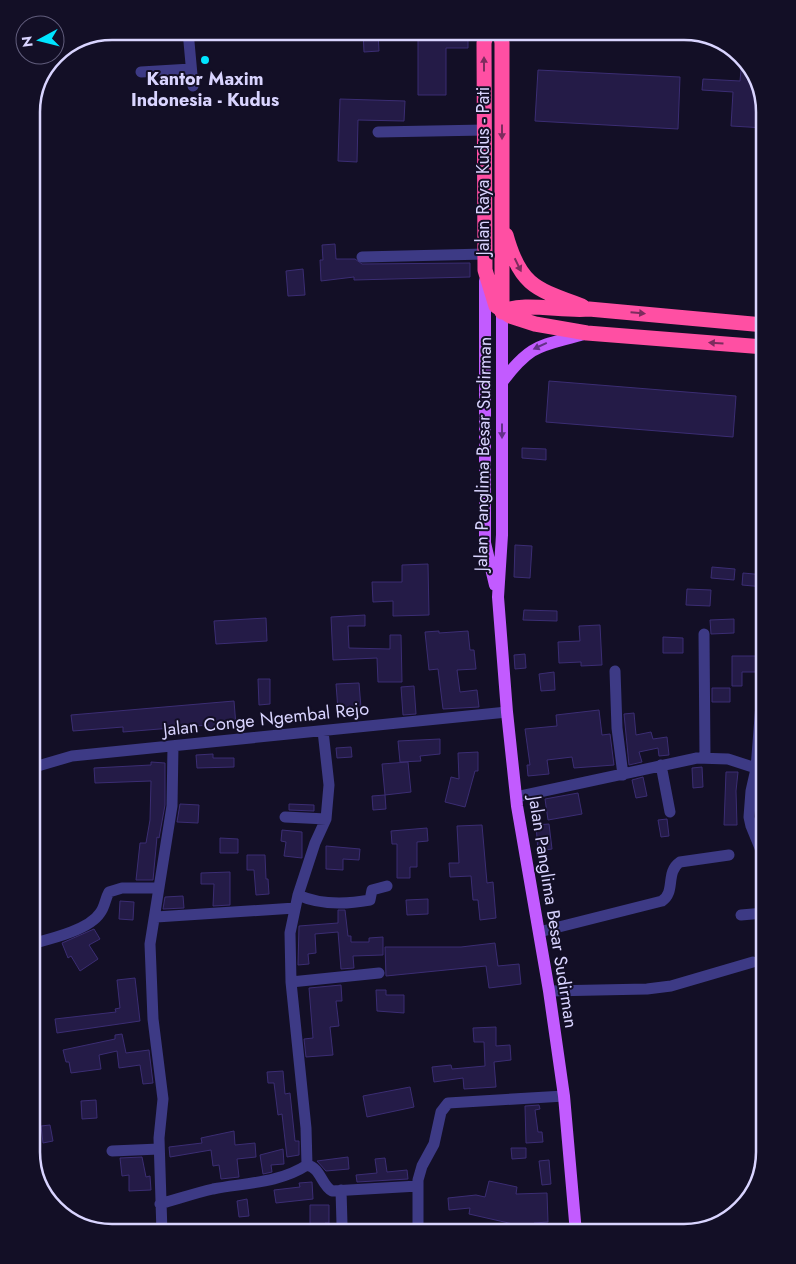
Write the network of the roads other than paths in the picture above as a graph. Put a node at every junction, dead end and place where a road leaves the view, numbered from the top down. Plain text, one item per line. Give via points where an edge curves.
1 (189, 40) edge
2 (485, 40) edge
3 (502, 40) edge
4 (191, 69) junction
5 (141, 72) dead end
6 (193, 86) dead end
7 (485, 130) junction
8 (378, 132) dead end
9 (502, 219) junction
10 (485, 254) junction
11 (362, 257) dead end
12 (485, 270) junction
13 (589, 309) junction
14 (502, 312) junction
15 (756, 323) edge
16 (587, 333) junction
17 (756, 346) edge
18 (485, 355) junction
19 (502, 382) junction
20 (498, 597) junction
21 (704, 634) dead end
22 (615, 671) dead end
23 (506, 712) junction
24 (324, 731) junction
25 (173, 746) junction
26 (705, 758) junction
27 (40, 765) edge
28 (661, 765) junction
29 (756, 768) edge
30 (623, 775) junction
31 (756, 780) edge
32 (516, 797) junction
33 (670, 812) dead end
34 (285, 817) dead end
35 (326, 818) junction
36 (756, 838) edge
37 (729, 855) dead end
38 (387, 886) dead end
39 (159, 888) junction
40 (298, 895) junction
41 (295, 908) junction
42 (756, 914) edge
43 (741, 915) dead end
44 (156, 917) junction
45 (539, 932) junction
46 (40, 941) edge
47 (753, 962) dead end
48 (379, 973) dead end
49 (291, 982) junction
50 (549, 991) junction
51 (564, 1096) junction
52 (159, 1149) junction
53 (112, 1151) dead end
54 (307, 1165) junction
55 (418, 1186) junction
56 (341, 1190) junction
57 (160, 1204) junction
58 (161, 1224) edge
59 (342, 1224) dead end
60 (418, 1224) edge
61 (575, 1224) edge

1 - 4 street
7 -> 2 highway, Jalan Raya Kudus - Pati
3 -> 9 highway, Jalan Raya Kudus - Pati
4 - 5 street
4 - 6 street
7 - 8 street
7 - 10 highway, Jalan Raya Kudus - Pati
9 -> 13 highway via 510,249 526,279 552,296
9 - 14 highway, Jalan Raya Kudus - Pati
10 - 11 street
10 - 12 highway, Jalan Raya Kudus - Pati
12 - 14 highway, Jalan Raya Kudus - Pati via 491,295
12 - 18 main road, Jalan Panglima Besar Sudirman
13 - 14 highway via 571,311 516,306
13 -> 15 highway
14 - 16 highway via 535,324
14 - 18 main road via 490,334
14 - 19 main road, Jalan Panglima Besar Sudirman
17 -> 16 highway
16 -> 19 main road via 538,346 517,361
18 - 20 main road, Jalan Panglima Besar Sudirman via 485,543
19 -> 20 main road, Jalan Panglima Besar Sudirman via 502,535
20 - 23 main road, Jalan Panglima Besar Sudirman
21 - 26 street
22 - 30 street
23 - 24 street, Jalan Conge Ngembal Rejo
23 - 32 main road, Jalan Panglima Besar Sudirman
24 - 25 street, Jalan Conge Ngembal Rejo
24 - 35 street via 329,785
25 - 27 street, Jalan Conge Ngembal Rejo via 72,756
25 - 39 street via 172,806
26 - 28 street
26 - 29 street via 728,759
28 - 30 street
28 - 33 street
30 - 32 street
31 - 36 street via 751,791 749,817
32 - 45 main road, Jalan Panglima Besar Sudirman
34 - 35 street
35 - 40 street
37 - 45 street via 680,862 671,872 669,893 662,901
38 - 40 street via 372,890 370,900 354,902 318,901
39 - 44 street
39 - 46 street via 122,888 109,892 101,912 92,920 63,935
40 - 41 street
41 - 44 street
41 - 49 street via 290,933
42 - 43 street
44 - 52 street via 150,944 153,1019 163,1099
45 - 50 main road, Jalan Panglima Besar Sudirman
47 - 50 street via 671,986
48 - 49 street
49 - 54 street via 305,1109
50 - 51 main road, Jalan Panglima Besar Sudirman
51 - 55 street via 448,1103 440,1112 434,1144 422,1166
51 - 61 main road, Jalan Panglima Besar Sudirman
52 - 53 street
52 - 57 street
54 - 56 street via 320,1173 328,1188
54 - 57 street via 269,1180
55 - 56 street
55 - 60 street
56 - 59 street
57 - 58 street

